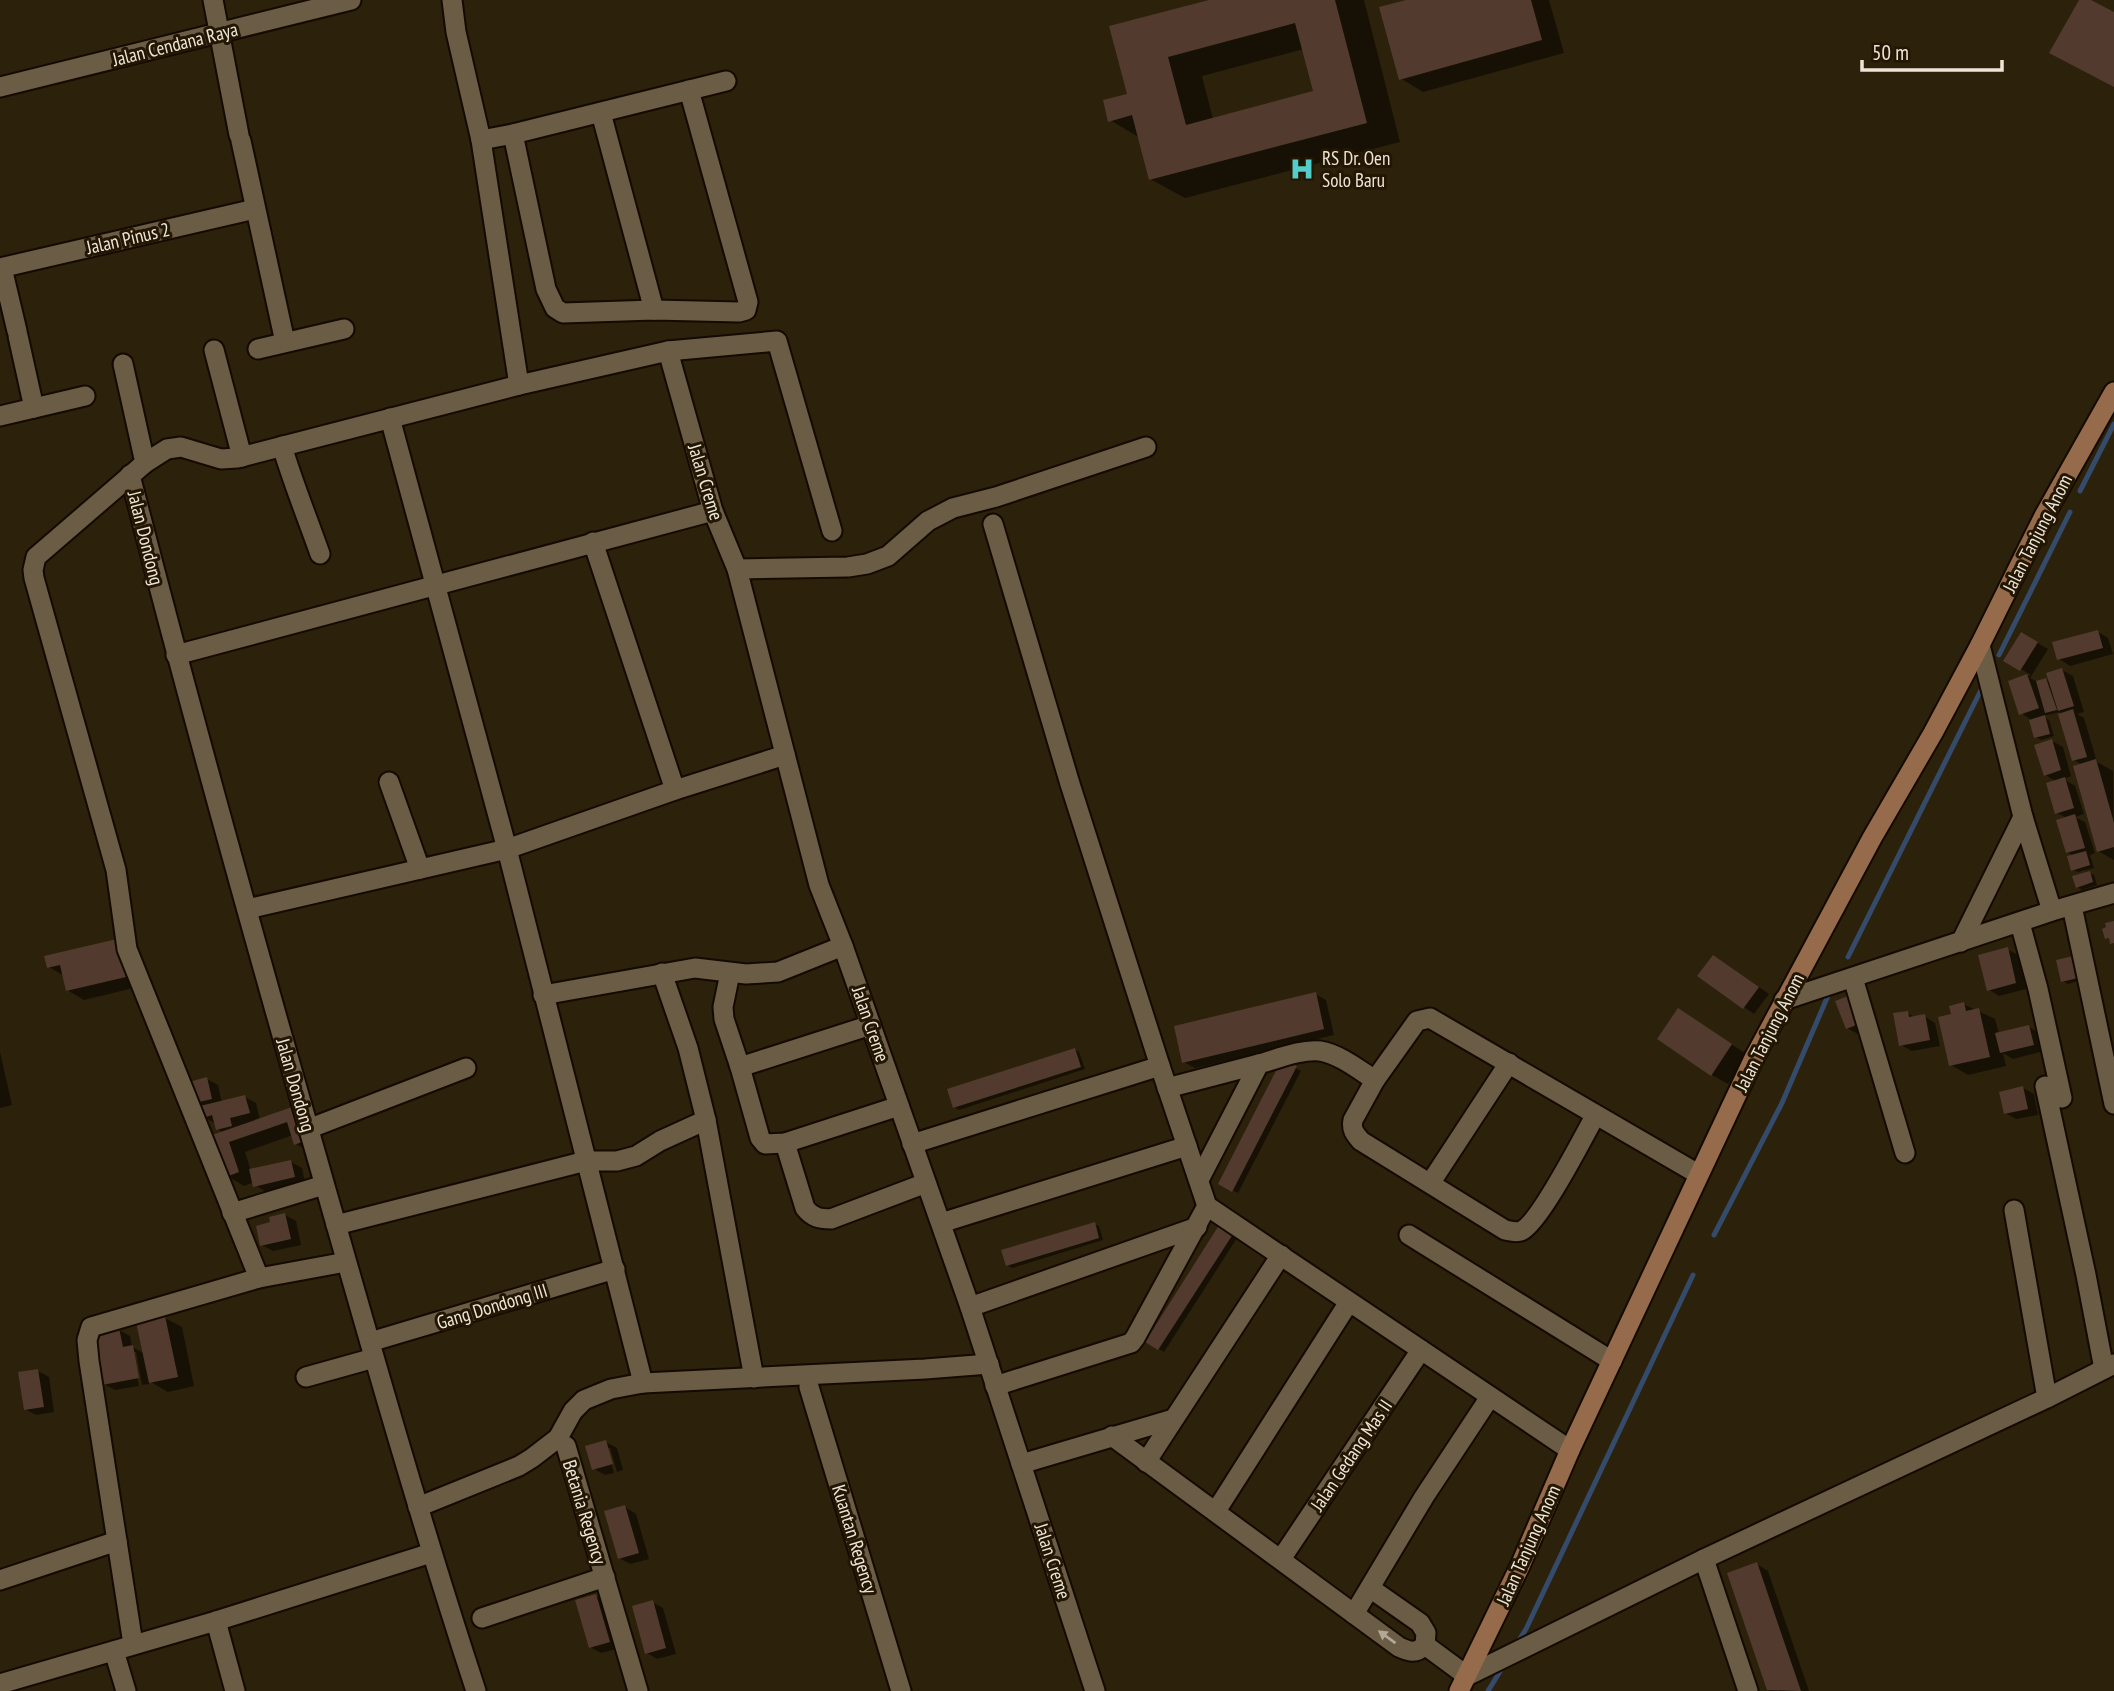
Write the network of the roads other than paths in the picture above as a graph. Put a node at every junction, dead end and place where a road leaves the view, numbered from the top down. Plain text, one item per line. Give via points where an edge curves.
1 (213, 0) edge
2 (351, 0) edge
3 (452, 0) edge
4 (219, 33) junction
5 (726, 81) dead end
6 (0, 87) edge
7 (689, 90) junction
8 (601, 113) junction
9 (513, 134) junction
10 (481, 140) junction
11 (256, 209) junction
12 (1, 268) edge
13 (654, 310) junction
14 (344, 329) dead end
15 (285, 342) junction
16 (258, 349) dead end
17 (214, 350) dead end
18 (668, 351) junction
19 (124, 364) dead end
20 (519, 385) junction
21 (2114, 392) edge
22 (85, 396) dead end
23 (34, 408) junction
24 (0, 416) edge
25 (390, 418) junction
26 (282, 446) junction
27 (1146, 447) dead end
28 (242, 457) junction
29 (137, 469) junction
30 (713, 511) junction
31 (993, 524) dead end
32 (832, 531) dead end
33 (593, 542) junction
34 (320, 554) dead end
35 (737, 569) junction
36 (435, 585) junction
37 (1980, 645) junction
38 (176, 655) junction
39 (785, 755) junction
40 (389, 782) dead end
41 (675, 790) junction
42 (2023, 817) junction
43 (507, 849) junction
44 (420, 869) junction
45 (2114, 893) edge
46 (2072, 906) junction
47 (247, 909) junction
48 (2052, 911) junction
49 (2020, 923) junction
50 (1961, 942) junction
51 (843, 946) junction
52 (662, 973) junction
53 (730, 973) junction
54 (1853, 978) junction
55 (543, 995) junction
56 (1784, 1000) junction
57 (871, 1025) junction
58 (1508, 1063) junction
59 (1259, 1064) junction
60 (1160, 1066) junction
61 (740, 1067) junction
62 (466, 1068) dead end
63 (1375, 1080) junction
64 (2045, 1086) dead end
65 (1167, 1088) junction
66 (2062, 1098) dead end
67 (2114, 1104) edge
68 (899, 1106) junction
69 (1595, 1116) junction
70 (706, 1120) junction
71 (308, 1129) junction
72 (785, 1143) junction
73 (912, 1144) junction
74 (1187, 1146) junction
75 (1905, 1153) dead end
76 (586, 1161) junction
77 (1698, 1174) junction
78 (1199, 1180) junction
79 (1431, 1182) junction
80 (926, 1183) junction
81 (324, 1185) junction
82 (1207, 1206) junction
83 (2014, 1209) dead end
84 (232, 1213) junction
85 (941, 1223) junction
86 (336, 1225) junction
87 (1197, 1227) junction
88 (1409, 1235) dead end
89 (1281, 1255) junction
90 (346, 1262) junction
91 (615, 1269) junction
92 (259, 1278) junction
93 (1349, 1302) junction
94 (970, 1307) junction
95 (372, 1350) junction
96 (1421, 1350) junction
97 (1612, 1362) junction
98 (989, 1364) junction
99 (2109, 1367) edge
100 (306, 1377) dead end
101 (754, 1378) junction
102 (643, 1383) junction
103 (996, 1386) junction
104 (809, 1387) dead end
105 (1490, 1397) junction
106 (2047, 1398) junction
107 (1173, 1419) junction
108 (1112, 1436) junction
109 (566, 1446) dead end
110 (1570, 1450) junction
111 (1146, 1462) junction
112 (1021, 1464) junction
113 (418, 1507) junction
114 (1216, 1511) junction
115 (117, 1541) junction
116 (431, 1553) junction
117 (1281, 1559) junction
118 (1704, 1559) junction
119 (605, 1577) junction
120 (0, 1580) edge
121 (1370, 1588) junction
122 (1354, 1614) junction
123 (482, 1618) dead end
124 (216, 1620) junction
125 (133, 1644) junction
126 (1425, 1645) junction
127 (114, 1651) junction
128 (0, 1684) edge
129 (1463, 1684) edge
130 (126, 1691) edge
131 (235, 1691) edge
132 (476, 1691) edge
133 (638, 1691) edge
134 (901, 1691) edge
135 (1095, 1691) edge
136 (1748, 1691) edge

1 - 4 street
2 - 4 street, Jalan Cendana Raya
3 - 10 street
4 - 6 street, Jalan Cendana Raya
4 - 11 street
5 - 7 street
7 - 8 street
7 - 13 street via 748,306 739,312
8 - 9 street
8 - 13 street
9 - 10 street
9 - 13 street via 546,289 555,308 563,313
10 - 20 street
11 - 12 street, Jalan Pinus 2
11 - 15 street
12 - 23 street, Jalan Pinus 2
14 - 15 street
15 - 16 street
17 - 28 street
18 - 20 street
18 - 30 street, Jalan Creme
18 - 32 street via 778,341
19 - 29 street, Jalan Dondong
20 - 25 street
21 - 37 main road, Jalan Tanjung Anom via 2044,516
22 - 23 street
23 - 24 street
25 - 26 street
25 - 36 street
26 - 28 street
26 - 34 street
27 - 35 street via 953,508 928,522 888,556 867,564
28 - 29 street via 221,459 175,447
29 - 38 street, Jalan Dondong
29 - 84 street via 36,557 34,578 116,870 127,948
30 - 33 street
30 - 35 street, Jalan Creme
31 - 60 street
33 - 36 street
33 - 41 street
35 - 39 street, Jalan Creme
36 - 38 street
36 - 43 street
37 - 42 street
37 - 56 main road, Jalan Tanjung Anom
38 - 47 street, Jalan Dondong
39 - 41 street
39 - 51 street, Jalan Creme via 819,886
40 - 44 street
41 - 43 street
42 - 48 street
42 - 50 street
43 - 44 street
43 - 55 street
44 - 47 street
45 - 46 street
46 - 48 street
46 - 67 street
47 - 71 street, Jalan Dondong
48 - 49 street
49 - 50 street
49 - 66 street
50 - 54 street
51 - 53 street via 778,972
51 - 57 street, Jalan Creme
52 - 53 street via 695,968
52 - 55 street
52 - 70 street
53 - 61 street via 724,1018
54 - 56 street
54 - 75 street
55 - 76 street
56 - 77 main road, Jalan Tanjung Anom
57 - 61 street
57 - 68 street, Jalan Creme
58 - 63 street via 1423,1018
58 - 69 street
58 - 79 street
59 - 63 street via 1321,1051
59 - 65 street
59 - 78 street
60 - 65 street
60 - 73 street
61 - 72 street via 762,1142
62 - 71 street
63 - 79 street via 1353,1120 1355,1135
64 - 99 street
65 - 74 street
68 - 72 street
68 - 73 street, Jalan Creme
69 - 77 street
69 - 79 street via 1531,1224 1521,1231 1505,1230
70 - 76 street via 636,1156
70 - 101 street
71 - 81 street, Jalan Dondong
72 - 80 street via 805,1208 819,1219 831,1219
73 - 80 street, Jalan Creme
74 - 78 street
74 - 85 street
76 - 86 street
76 - 91 street
77 - 97 main road, Jalan Tanjung Anom
78 - 82 street
80 - 85 street, Jalan Creme
81 - 84 street
81 - 86 street, Jalan Dondong
82 - 87 street
82 - 89 street
83 - 106 street
84 - 92 street
85 - 94 street, Jalan Creme
86 - 90 street, Jalan Dondong
87 - 94 street
87 - 103 street via 1131,1343
88 - 97 street
89 - 93 street
89 - 107 street
90 - 92 street
90 - 95 street, Jalan Dondong
91 - 95 street, Gang Dondong III
91 - 102 street
92 - 115 street via 91,1327 87,1340
93 - 96 street
93 - 114 street
94 - 98 street, Jalan Creme
95 - 100 street, Gang Dondong III
95 - 113 street, Jalan Dondong
96 - 105 street
96 - 117 street, Jalan Gedang Mas II
97 - 110 main road, Jalan Tanjung Anom
98 - 101 street
98 - 103 street, Jalan Creme
99 - 106 street
101 - 102 street
102 - 113 street via 584,1400 558,1438 532,1458
103 - 112 street, Jalan Creme
104 - 134 street, Kuantan Regency
105 - 110 street
105 - 121 street
106 - 118 street
107 - 108 street
107 - 111 street
108 - 111 street
108 - 112 street
109 - 119 street, Betania Regency
110 - 129 main road, Jalan Tanjung Anom
111 - 114 street
112 - 135 street, Jalan Creme
113 - 116 street, Jalan Dondong
114 - 117 street
115 - 120 street
115 - 125 street
116 - 124 street
116 - 132 street, Jalan Dondong
117 - 122 street
118 - 129 street
118 - 136 street
119 - 123 street, Betania Regency
119 - 133 street, Betania Regency
121 - 122 street
121 - 126 street via 1420,1623 1426,1633
126 -> 122 street via 1409,1651
124 - 125 street
124 - 131 street
125 - 127 street
126 - 129 street
127 - 128 street
127 - 130 street

